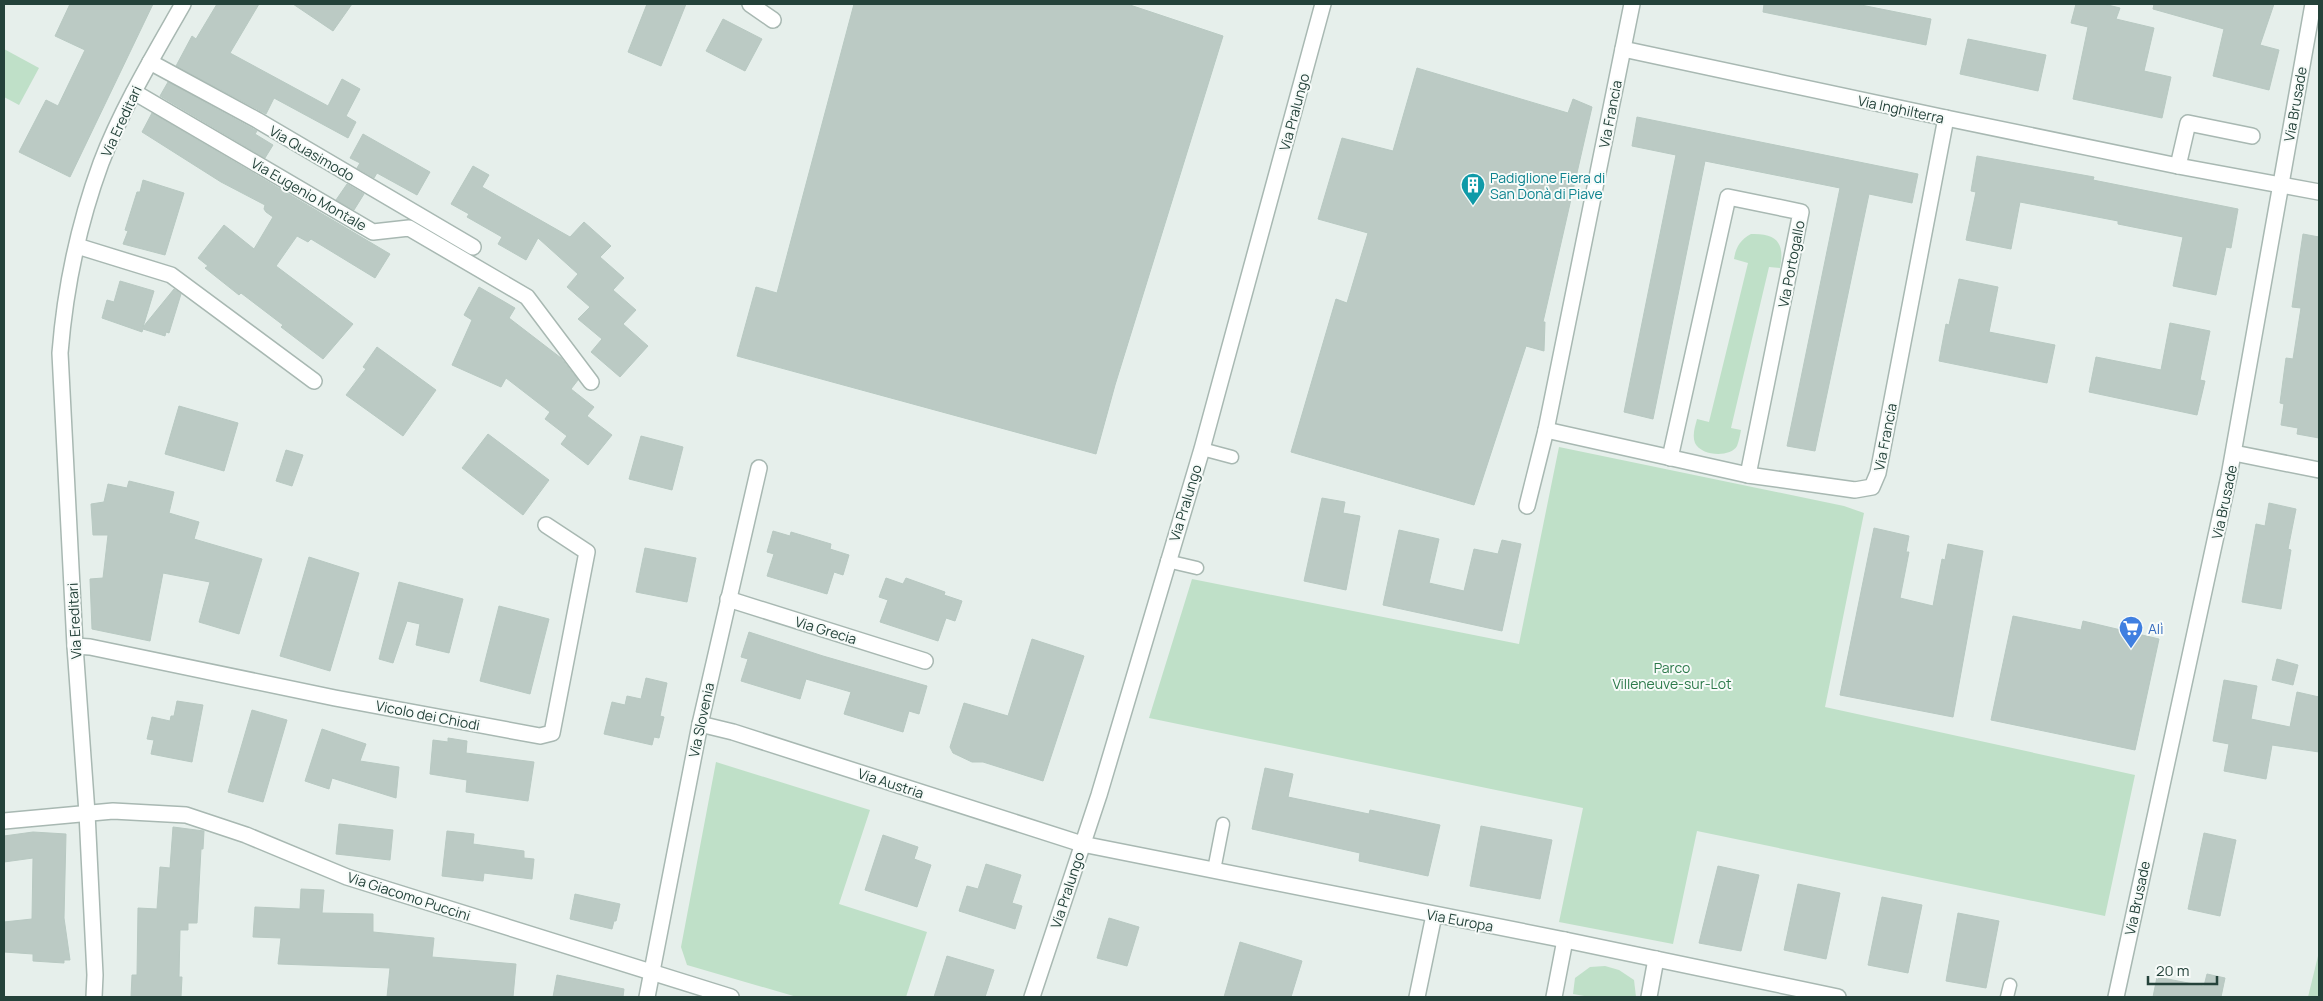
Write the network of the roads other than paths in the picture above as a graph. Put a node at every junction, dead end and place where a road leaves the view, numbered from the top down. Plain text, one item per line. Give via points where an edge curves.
1 (183, 4) edge
2 (750, 4) edge
3 (1323, 4) edge
4 (1632, 4) edge
5 (2313, 4) edge
6 (774, 20) dead end
7 (1623, 49) junction
8 (150, 62) junction
9 (134, 92) junction
10 (1946, 118) junction
11 (2252, 136) dead end
12 (2178, 166) junction
13 (2281, 184) junction
14 (2319, 192) edge
15 (77, 246) junction
16 (473, 247) dead end
17 (314, 381) dead end
18 (591, 382) dead end
19 (1546, 430) junction
20 (1202, 449) junction
21 (2234, 453) junction
22 (1232, 457) dead end
23 (1670, 458) junction
24 (759, 468) dead end
25 (2319, 470) edge
26 (1748, 475) junction
27 (1527, 506) dead end
28 (546, 525) dead end
29 (1167, 561) junction
30 (1197, 568) dead end
31 (728, 599) junction
32 (75, 646) junction
33 (924, 661) dead end
34 (700, 724) junction
35 (87, 813) junction
36 (4, 821) edge
37 (1222, 824) dead end
38 (1082, 844) junction
39 (1214, 870) junction
40 (1434, 914) junction
41 (1565, 940) junction
42 (1656, 959) junction
43 (652, 973) junction
44 (1780, 991) edge
45 (94, 997) edge
46 (648, 997) edge
47 (731, 997) edge
48 (1032, 997) edge
49 (1417, 997) edge
50 (1554, 997) edge
51 (1649, 997) edge
52 (1838, 997) edge
53 (2116, 997) edge

1 - 8 street, Via Ereditari
2 - 6 street
3 - 20 street, Via Pralungo
4 - 7 street, Via Francia
5 - 13 street, Via Brusade
7 - 10 street, Via Inghilterra
7 - 19 street, Via Francia
8 - 9 street, Via Ereditari
8 - 16 street, Via Quasimodo via 257,120
9 - 15 street, Via Ereditari via 101,163
9 - 18 street, Via Eugenio Montale via 373,232 409,228 527,297
10 - 12 street, Via Inghilterra
10 - 26 street, Via Francia via 1878,473 1872,487 1855,490
11 - 12 street via 2188,123
12 - 13 street, Via Inghilterra
13 - 14 street, Via Inghilterra
13 - 21 street, Via Brusade
15 - 17 street via 171,275
15 - 32 street, Via Ereditari via 60,353
19 - 23 street, Via Francia
19 - 27 street, Via Francia
20 - 22 lane
20 - 29 street, Via Pralungo
21 - 25 street
21 - 53 street, Via Brusade
23 - 26 street, Via Francia
23 - 26 street, Via Portogallo via 1728,197 1801,212
24 - 31 street, Via Slovenia
28 - 32 street, Vicolo dei Chiodi via 587,552 552,733 540,736
29 - 30 lane
29 - 38 street, Via Pralungo
31 - 33 street, Via Grecia
31 - 34 street, Via Slovenia
32 - 35 street, Via Ereditari
34 - 38 street, Via Austria
34 - 43 street, Via Slovenia
35 - 36 street, Via Giacomo Puccini
35 - 43 street, Via Giacomo Puccini via 148,811 186,814 347,877
35 - 45 street, Via Ereditari
37 - 39 lane
38 - 39 street, Via Europa
38 - 48 street, Via Pralungo
39 - 40 street, Via Europa
40 - 41 street, Via Europa
40 - 49 street
41 - 42 street, Via Europa
41 - 50 street
42 - 44 street, Via Europa
42 - 51 street
43 - 46 street, Via Slovenia
43 - 47 street, Via Giacomo Puccini
44 - 52 street, Via Europa

